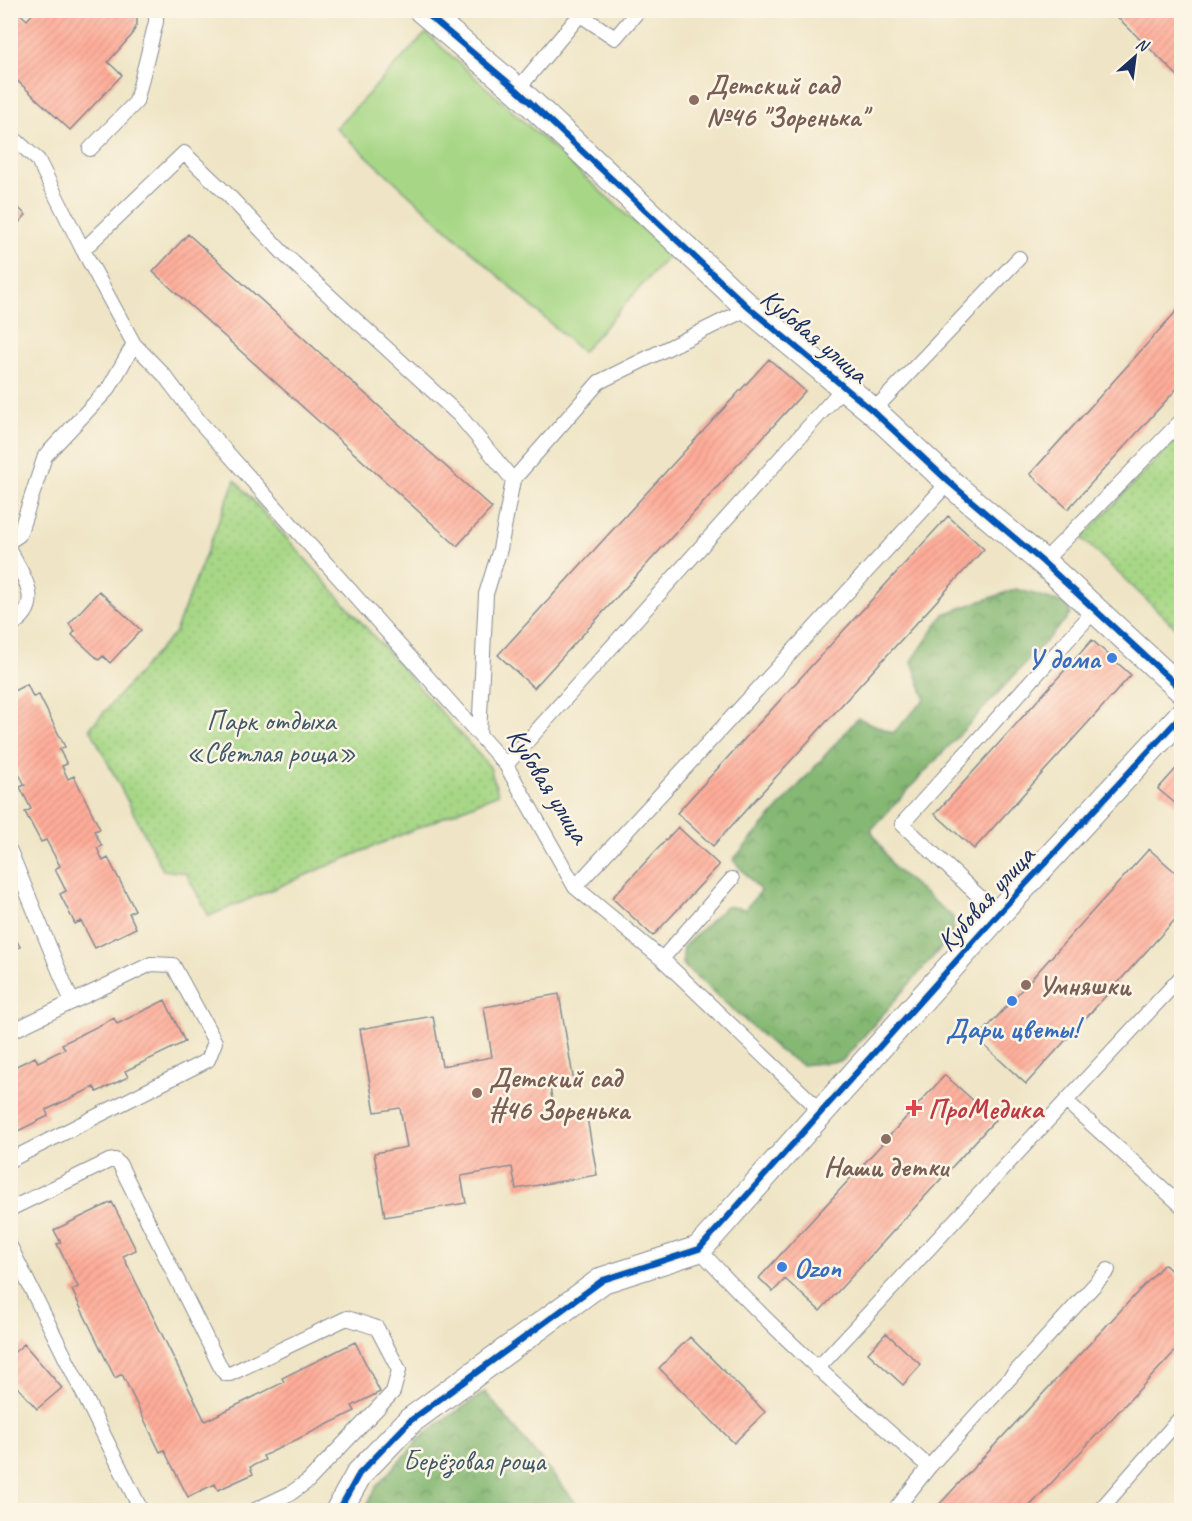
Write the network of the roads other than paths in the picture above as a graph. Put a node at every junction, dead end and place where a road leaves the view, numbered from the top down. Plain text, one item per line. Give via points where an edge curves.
1 (156, 10) edge
2 (422, 10) edge
3 (639, 10) edge
4 (576, 13) edge
5 (517, 90) junction
6 (10, 135) edge
7 (90, 149) dead end
8 (83, 250) junction
9 (1019, 258) dead end
10 (749, 308) junction
11 (134, 345) junction
12 (844, 387) junction
13 (873, 411) junction
14 (1182, 420) edge
15 (513, 480) junction
16 (949, 482) junction
17 (10, 541) edge
18 (10, 551) edge
19 (1043, 562) junction
20 (1094, 610) junction
21 (10, 626) edge
22 (1182, 690) edge
23 (1182, 715) edge
24 (480, 735) junction
25 (506, 765) junction
26 (10, 851) edge
27 (732, 879) dead end
28 (575, 887) junction
29 (998, 914) junction
30 (662, 959) junction
31 (1182, 976) edge
32 (72, 1002) junction
33 (10, 1032) edge
34 (1066, 1101) junction
35 (822, 1112) junction
36 (10, 1160) edge
37 (1182, 1206) edge
38 (10, 1209) edge
39 (10, 1246) edge
40 (699, 1249) junction
41 (1108, 1270) dead end
42 (817, 1369) junction
43 (1182, 1416) edge
44 (929, 1467) junction
45 (141, 1510) edge
46 (255, 1510) edge
47 (339, 1510) edge
48 (895, 1510) edge
49 (1100, 1510) edge

1 - 7 lane via 136,102
2 - 5 street, Кубовая улица
3 - 4 lane via 615,38
4 - 5 lane
5 - 10 street, Кубовая улица
6 - 8 lane, Кубовая улица via 39,160
8 - 11 lane, Кубовая улица
8 - 15 lane via 184,153 284,254 459,415
9 - 13 lane
10 - 12 street, Кубовая улица
10 - 15 lane via 599,382
11 - 17 lane via 109,388 45,456 20,535
11 - 24 lane, Кубовая улица
12 - 13 street, Кубовая улица
12 - 25 lane
13 - 16 street, Кубовая улица
14 - 19 lane
15 - 24 lane via 500,549 486,594
16 - 19 street, Кубовая улица
16 - 28 lane
18 - 21 lane via 29,590 29,609
19 - 20 street, Кубовая улица
20 - 22 street, Кубовая улица
20 - 29 lane via 902,824
23 - 29 street, Кубовая улица
24 - 25 lane, Кубовая улица
25 - 28 lane, Кубовая улица
26 - 32 lane
27 - 30 lane
28 - 30 lane, Кубовая улица
29 - 35 street, Кубовая улица
30 - 35 lane, Кубовая улица
31 - 34 lane
32 - 33 lane
32 - 36 lane via 151,964 173,965 215,1042 208,1060
34 - 37 lane
34 - 42 lane
35 - 40 street
38 - 46 lane via 115,1160 226,1374 347,1318 377,1328 399,1370 395,1390 308,1481
39 - 45 lane
40 - 42 lane
40 - 47 street via 603,1280 410,1421 358,1474
41 - 44 lane
42 - 44 lane
43 - 49 lane
44 - 48 lane

